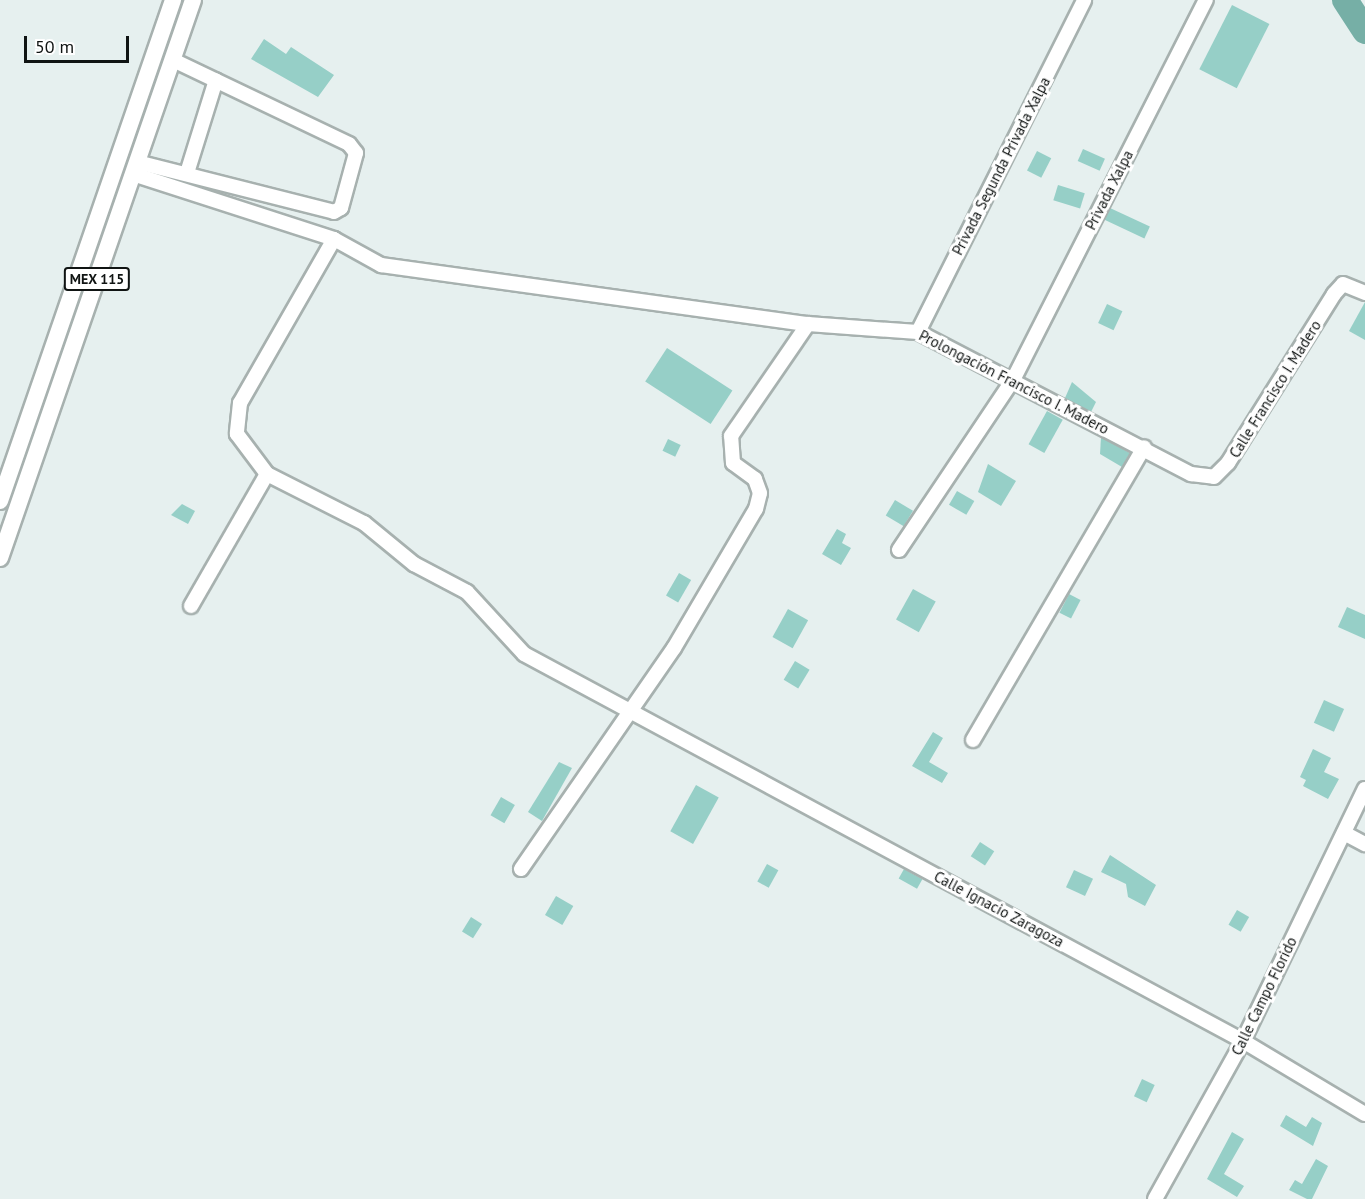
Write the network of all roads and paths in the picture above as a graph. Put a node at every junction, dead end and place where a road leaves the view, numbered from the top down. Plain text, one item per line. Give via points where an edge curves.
1 (173, 0) edge
2 (194, 0) edge
3 (1084, 0) edge
4 (1206, 0) edge
5 (173, 60) junction
6 (216, 80) junction
7 (135, 168) junction
8 (187, 173) junction
9 (334, 239) junction
10 (1365, 293) edge
11 (808, 324) junction
12 (918, 332) junction
13 (1013, 380) junction
14 (1144, 447) junction
15 (267, 474) junction
16 (0, 501) edge
17 (899, 550) dead end
18 (0, 558) edge
19 (190, 606) dead end
20 (629, 709) junction
21 (973, 740) dead end
22 (1365, 789) edge
23 (1344, 833) junction
24 (1365, 844) edge
25 (521, 868) dead end
26 (1243, 1041) junction
27 (1365, 1114) edge
28 (1155, 1199) edge

1 - 16 main road, MEX 115
2 - 5 main road, MEX 115
3 - 12 street, Privada Segunda Privada Xalpa
4 - 13 street, Privada Xalpa
5 - 6 street
5 - 7 main road, MEX 115
6 - 8 street
6 - 8 street via 349,144 356,153 341,208 334,212
7 - 8 street
7 - 9 street, Prolongación Francisco I. Madero
7 - 18 main road, MEX 115
9 - 11 street, Prolongación Francisco I. Madero via 381,265
9 - 15 street via 240,403 237,434
10 - 14 street, Calle Francisco I. Madero via 1343,284 1334,294 1228,463 1214,477 1191,474
11 - 12 street, Prolongación Francisco I. Madero
11 - 20 street via 731,436 733,463 755,479 760,493 756,509 674,648
12 - 13 street, Prolongación Francisco I. Madero
13 - 14 street, Prolongación Francisco I. Madero
13 - 17 street, Privada Xalpa
14 - 21 street
15 - 19 street
15 - 20 street, Calle Ignacio Zaragoza via 364,523 414,564 467,592 524,654
20 - 25 street
20 - 26 street, Calle Ignacio Zaragoza
22 - 23 street, Calle Campo Florido
23 - 24 street
23 - 26 street, Calle Campo Florido
26 - 27 street, Calle Ignacio Zaragoza
26 - 28 street, Calle Campo Florido

